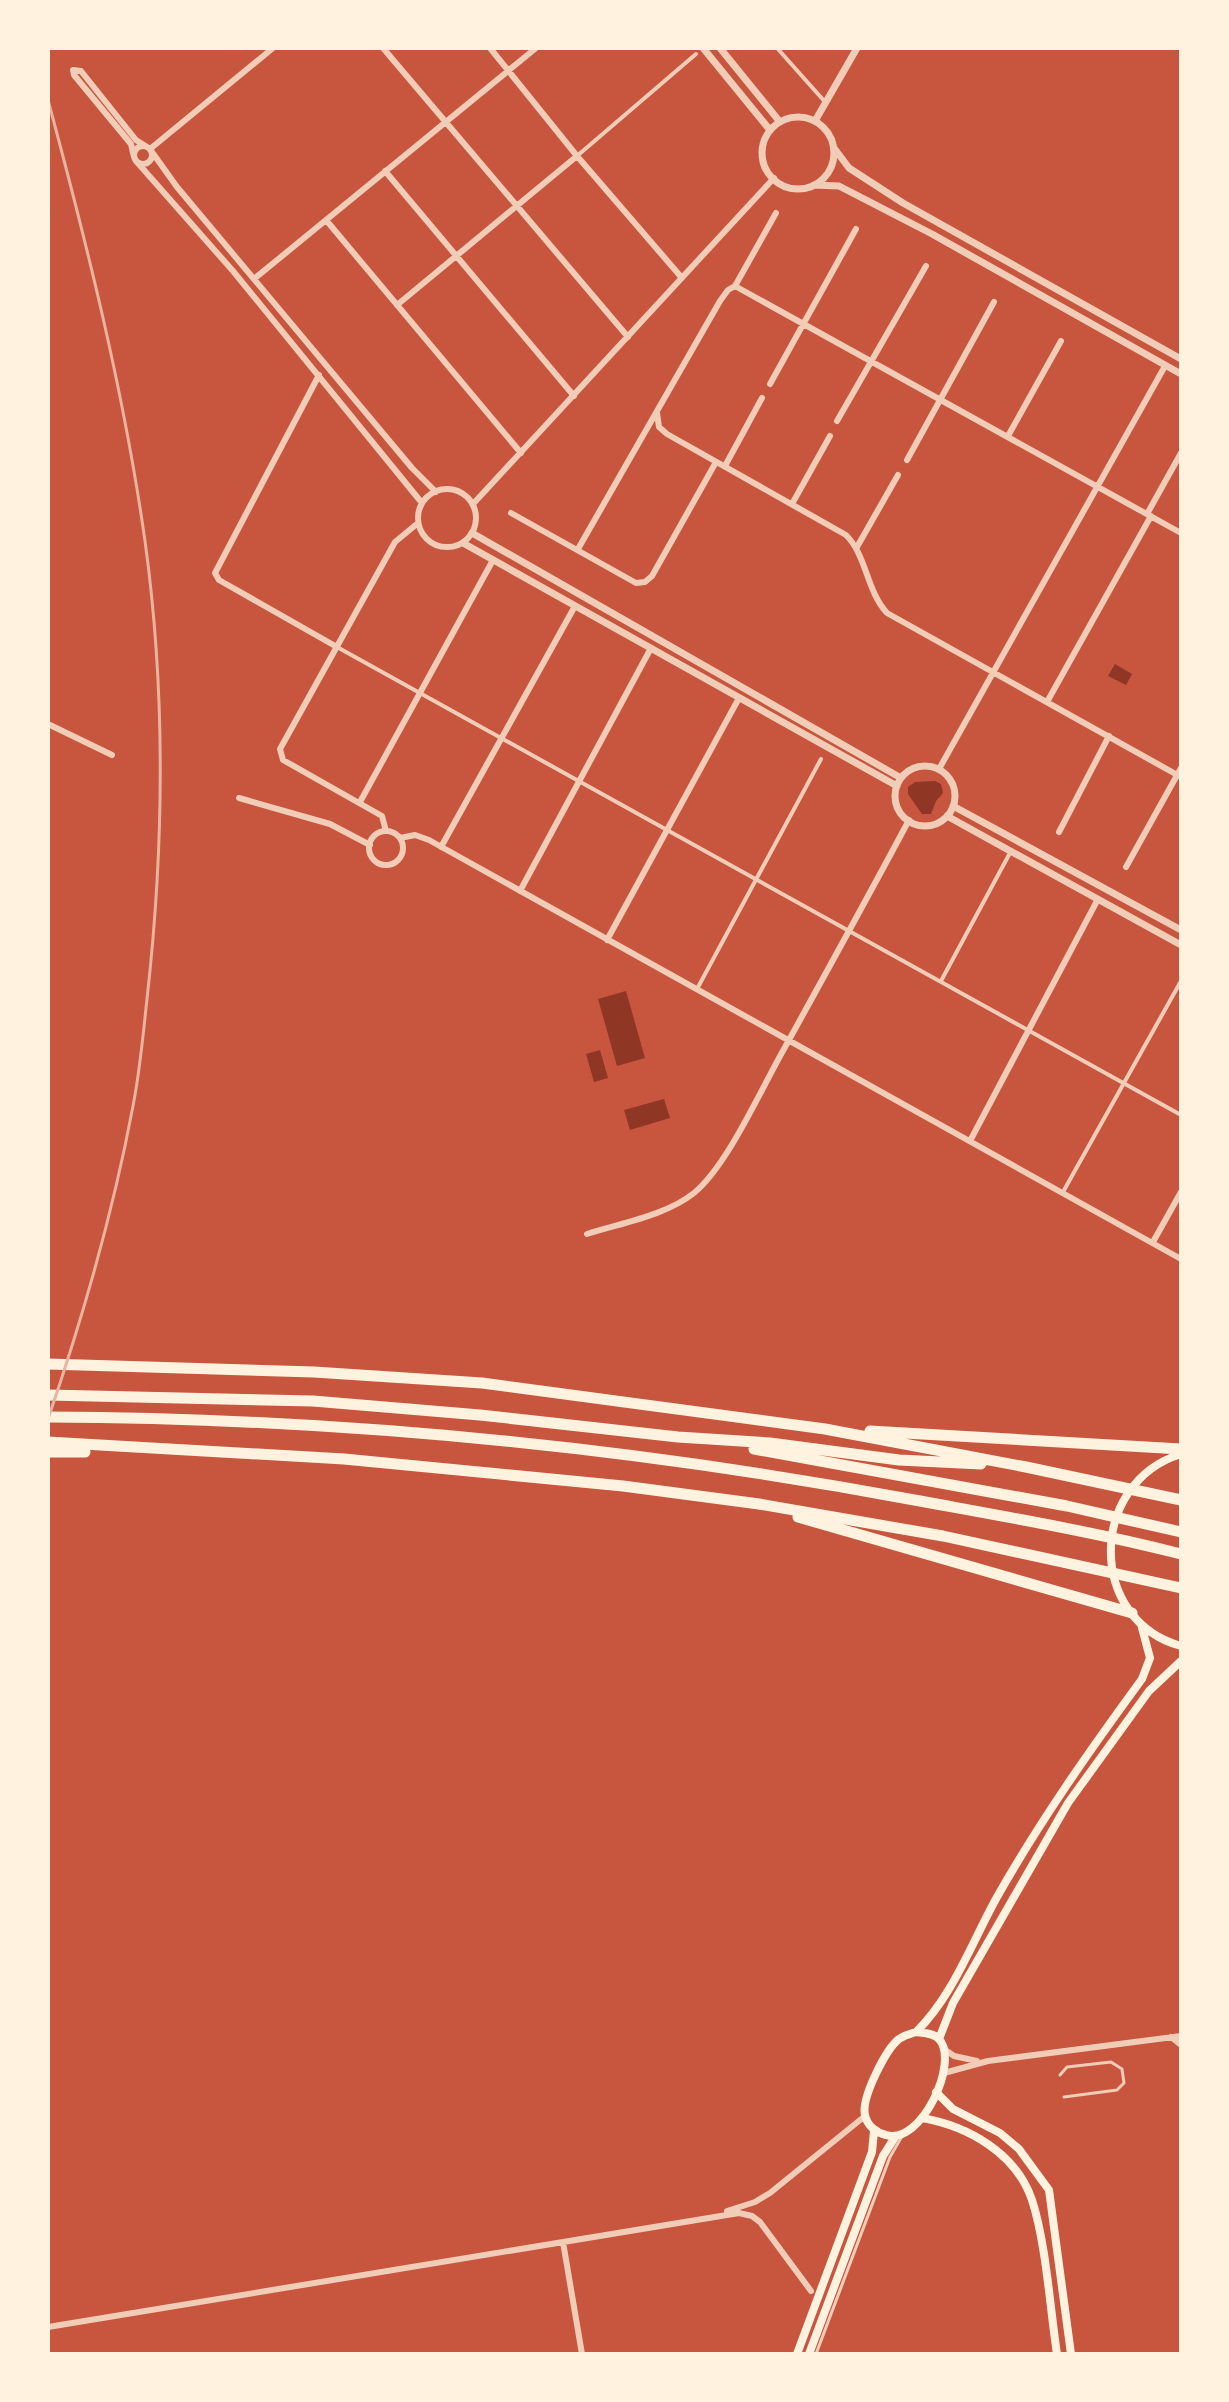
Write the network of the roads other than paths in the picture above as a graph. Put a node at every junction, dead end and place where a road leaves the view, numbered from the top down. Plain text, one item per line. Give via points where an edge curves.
1 (383, 48) edge
2 (490, 48) edge
3 (536, 48) edge
4 (703, 48) edge
5 (720, 48) edge
6 (777, 48) edge
7 (857, 48) edge
8 (270, 49) edge
9 (696, 54) dead end
10 (508, 71) junction
11 (826, 103) junction
12 (446, 121) junction
13 (815, 121) junction
14 (780, 122) junction
15 (770, 130) junction
16 (834, 148) junction
17 (149, 149) junction
18 (577, 156) junction
19 (135, 159) junction
20 (385, 171) junction
21 (774, 178) junction
22 (814, 185) junction
23 (516, 205) junction
24 (776, 213) dead end
25 (326, 220) junction
26 (856, 229) dead end
27 (455, 255) junction
28 (926, 266) dead end
29 (682, 278) junction
30 (254, 279) junction
31 (735, 286) junction
32 (994, 302) dead end
33 (397, 305) junction
34 (804, 323) junction
35 (628, 337) junction
36 (1061, 341) dead end
37 (1181, 359) edge
38 (872, 360) junction
39 (1165, 366) junction
40 (1181, 374) edge
41 (319, 375) junction
42 (770, 384) dead end
43 (574, 396) junction
44 (762, 398) dead end
45 (940, 399) junction
46 (657, 413) junction
47 (837, 421) dead end
48 (830, 436) dead end
49 (1008, 436) junction
50 (521, 453) junction
51 (1181, 453) edge
52 (907, 460) dead end
53 (716, 462) junction
54 (725, 466) junction
55 (898, 475) dead end
56 (1097, 486) junction
57 (436, 492) junction
58 (422, 503) junction
59 (473, 504) junction
60 (792, 504) junction
61 (511, 513) dead end
62 (1149, 515) junction
63 (418, 523) junction
64 (472, 533) junction
65 (1181, 533) edge
66 (463, 543) junction
67 (857, 547) junction
68 (578, 549) junction
69 (493, 560) junction
70 (575, 606) junction
71 (337, 647) junction
72 (651, 648) junction
73 (993, 673) junction
74 (420, 694) junction
75 (739, 698) junction
76 (1047, 702) junction
77 (48, 724) edge
78 (1109, 736) junction
79 (501, 738) junction
80 (112, 755) dead end
81 (821, 759) dead end
82 (939, 769) junction
83 (1180, 773) edge
84 (901, 778) junction
85 (580, 782) junction
86 (897, 786) junction
87 (239, 798) dead end
88 (360, 802) junction
89 (953, 806) junction
90 (947, 816) junction
91 (909, 820) junction
92 (667, 830) junction
93 (386, 831) junction
94 (1059, 832) dead end
95 (400, 838) junction
96 (370, 845) junction
97 (441, 847) junction
98 (1011, 851) junction
99 (1126, 867) dead end
100 (757, 879) junction
101 (520, 891) junction
102 (1098, 899) junction
103 (1181, 930) edge
104 (850, 931) junction
105 (607, 940) junction
106 (1181, 945) edge
107 (941, 981) junction
108 (1181, 981) edge
109 (696, 989) junction
110 (1027, 1029) junction
111 (789, 1040) junction
112 (1124, 1083) junction
113 (1181, 1115) edge
114 (970, 1141) junction
115 (1062, 1192) junction
116 (1181, 1192) edge
117 (587, 1234) dead end
118 (1153, 1242) junction
119 (1181, 1259) edge
120 (48, 1364) edge
121 (48, 1395) edge
122 (48, 1417) edge
123 (825, 1429) junction
124 (678, 1437) junction
125 (52, 1447) edge
126 (1181, 1452) edge
127 (1026, 1467) junction
128 (727, 1500) junction
129 (1181, 1500) edge
130 (1181, 1532) edge
131 (1181, 1554) edge
132 (1181, 1588) edge
133 (1132, 1613) junction
134 (1141, 1624) junction
135 (1181, 1646) edge
136 (1181, 1661) edge
137 (916, 2032) junction
138 (1181, 2036) edge
139 (1171, 2037) junction
140 (939, 2039) junction
141 (1181, 2045) edge
142 (944, 2049) junction
143 (988, 2061) junction
144 (944, 2073) junction
145 (1060, 2075) dead end
146 (936, 2092) junction
147 (1064, 2097) dead end
148 (865, 2116) junction
149 (922, 2118) junction
150 (874, 2131) junction
151 (900, 2136) junction
152 (712, 2216) junction
153 (563, 2242) junction
154 (811, 2291) dead end
155 (48, 2327) edge
156 (582, 2354) edge
157 (797, 2354) edge
158 (809, 2354) edge
159 (816, 2354) edge
160 (1057, 2354) edge
161 (1071, 2354) edge

1 - 12 street
2 - 10 street
3 - 10 street
4 - 15 street
5 - 14 street
6 - 11 street
7 - 11 street
8 - 17 street
9 - 18 street
10 - 12 street
10 - 18 street
11 - 13 street
12 - 20 street
12 - 23 street
13 - 14 street via 797,117
13 - 16 street
14 - 15 street
15 - 21 street via 762,147 764,165
16 - 22 street via 831,168
16 - 37 street via 849,168 903,203
17 - 19 street via 137,148
17 - 19 street via 149,162
17 - 19 street via 128,131 81,71 73,70 131,144
17 - 30 street
18 - 23 street
18 - 29 street
19 - 41 street
20 - 25 street
20 - 27 street
21 - 22 street via 784,186
21 - 29 street
22 - 39 street via 839,186
23 - 27 street
23 - 35 street
24 - 31 street
25 - 30 street
25 - 33 street
26 - 34 street
27 - 33 street
27 - 43 street
28 - 38 street
29 - 35 street
30 - 57 street
31 - 34 street
31 - 46 street via 720,301
32 - 45 street
33 - 50 street
34 - 38 street
34 - 42 street
35 - 43 street
36 - 49 street
38 - 45 street
38 - 47 street
39 - 40 street
39 - 56 street
41 - 58 street
41 - 71 street via 215,573
43 - 50 street
44 - 54 street
45 - 49 street
45 - 52 street
46 - 53 street via 659,427
46 - 68 street
48 - 60 street
49 - 56 street
50 - 59 street
51 - 62 street
53 - 54 street
53 - 68 street via 645,582 636,583
54 - 60 street
55 - 67 street
56 - 62 street
56 - 73 street
57 - 58 street
57 - 59 street via 461,493
58 - 63 street
59 - 64 street
60 - 67 street
61 - 68 street
62 - 65 street
62 - 76 street
63 - 66 street via 435,545
63 - 71 street via 395,542
64 - 66 street
64 - 84 street
66 - 69 street
67 - 73 street via 873,595 887,613
69 - 70 street
69 - 74 street
70 - 72 street
70 - 79 street
71 - 74 street
71 - 88 street via 280,749 283,760
72 - 75 street
72 - 85 street
73 - 76 street
73 - 82 street
74 - 79 street
74 - 88 street
75 - 86 street
75 - 92 street
76 - 78 street
77 - 80 street
78 - 83 street
78 - 94 street
79 - 85 street
79 - 97 street
81 - 100 street
82 - 84 street via 914,768
82 - 89 street via 954,789
83 - 99 street
84 - 86 street
85 - 92 street
85 - 101 street
86 - 91 street via 896,804
87 - 96 street via 322,822
88 - 93 street via 382,816
89 - 90 street
89 - 103 street
90 - 91 street via 929,825
90 - 98 street
91 - 104 street
92 - 100 street
92 - 105 street
93 - 95 street
93 - 96 street via 375,835
95 - 96 street via 402,854 390,864 374,860
95 - 97 street via 415,835
97 - 101 street
98 - 102 street
98 - 107 street
100 - 104 street
100 - 109 street
101 - 105 street
102 - 106 street
102 - 110 street
104 - 107 street
104 - 111 street
105 - 109 street
107 - 110 street
108 - 112 street
109 - 111 street
110 - 112 street
110 - 114 street
111 - 114 street
111 - 117 street via 726,1153 694,1193 668,1208
112 - 113 street
112 - 115 street
114 - 115 street
115 - 118 street
116 - 118 street
118 - 119 street
120 - 123 highway via 482,1383
121 - 124 highway via 313,1401
122 - 131 highway via 303,1423 681,1460 1064,1527
123 - 126 highway
123 - 127 highway
124 - 127 highway
124 - 130 highway via 1067,1506
125 - 128 highway via 344,1459
126 - 133 main road via 1141,1478 1121,1503 1112,1526 1109,1554 1115,1581
127 - 129 highway
128 - 132 highway via 943,1536
128 - 133 highway
133 - 134 main road
134 - 135 main road
134 - 137 main road via 1150,1658 1142,1679 1049,1811 933,2016
136 - 140 main road via 1149,1691 1068,1803 953,2003
137 - 140 main road
137 - 148 main road via 906,2034 885,2056 866,2098
138 - 139 street
139 - 141 street
139 - 143 street
140 - 142 main road
142 - 143 street via 969,2061
142 - 144 main road
143 - 144 street
144 - 146 main road
145 - 147 lane via 1067,2067 1111,2062 1122,2069 1124,2083 1117,2090
146 - 149 main road
146 - 161 main road via 953,2109 1019,2149 1049,2190
148 - 150 main road
148 - 152 street via 770,2193
149 - 151 main road
149 - 160 main road via 949,2123 987,2143 1016,2170 1037,2221
150 - 151 main road
150 - 157 main road via 872,2152
151 - 158 main road via 883,2156
151 - 159 lane
152 - 153 street
152 - 154 street via 739,2213 760,2222
153 - 155 street
153 - 156 street

